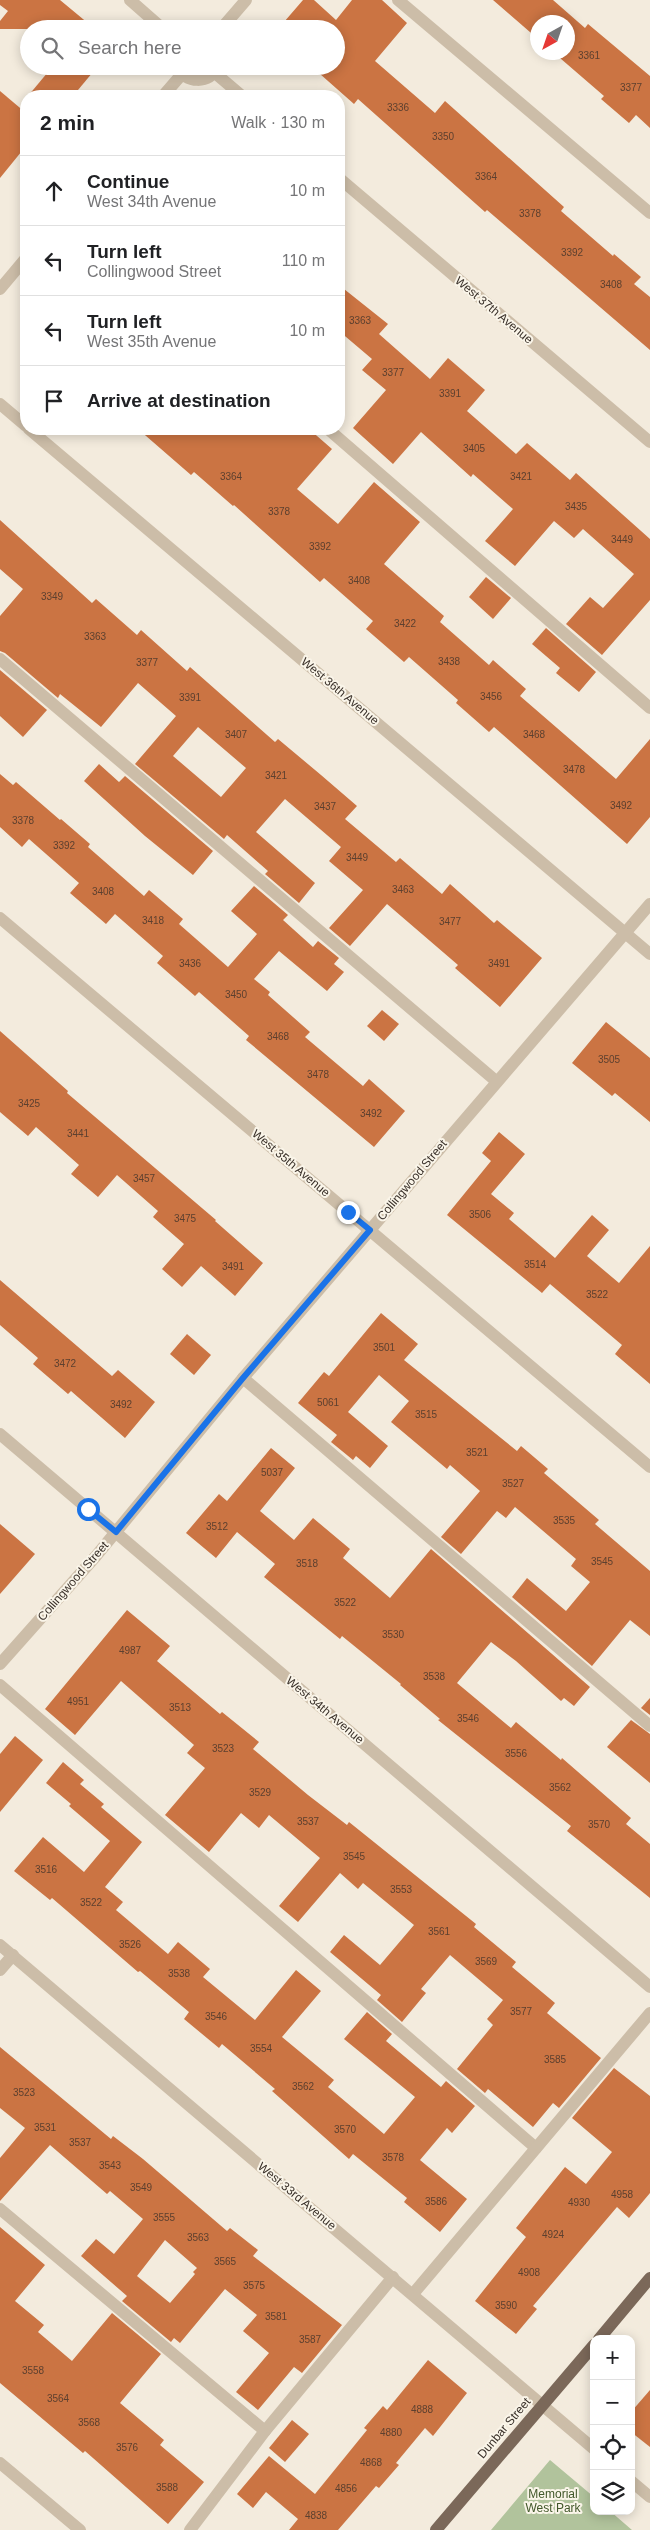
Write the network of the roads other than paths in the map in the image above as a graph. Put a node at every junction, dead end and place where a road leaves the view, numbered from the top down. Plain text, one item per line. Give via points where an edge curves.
1 (130, 0) edge
2 (246, 0) edge
3 (398, 0) edge
4 (153, 20) edge
5 (229, 20) edge
6 (176, 75) edge
7 (185, 75) edge
8 (208, 75) edge
9 (222, 75) edge
10 (167, 90) edge
11 (236, 90) edge
12 (345, 183) edge
13 (650, 213) edge
14 (20, 265) edge
15 (0, 289) edge
16 (0, 404) edge
17 (20, 421) edge
18 (36, 435) edge
19 (335, 435) edge
20 (650, 442) edge
21 (0, 659) edge
22 (650, 708) edge
23 (650, 904) edge
24 (0, 918) edge
25 (625, 933) junction
26 (650, 954) edge
27 (496, 1081) junction
28 (370, 1230) junction
29 (243, 1378) junction
30 (0, 1434) edge
31 (650, 1467) edge
32 (116, 1532) junction
33 (0, 1664) edge
34 (0, 1685) edge
35 (650, 1726) edge
36 (0, 1944) edge
37 (13, 1955) junction
38 (0, 1970) edge
39 (650, 1987) edge
40 (650, 2012) edge
41 (536, 2148) junction
42 (0, 2209) edge
43 (393, 2277) junction
44 (650, 2278) edge
45 (413, 2294) junction
46 (602, 2335) edge
47 (590, 2350) edge
48 (543, 2405) junction
49 (265, 2431) junction
50 (590, 2446) edge
51 (0, 2463) edge
52 (635, 2484) edge
53 (650, 2497) edge
54 (80, 2530) edge
55 (190, 2530) edge
56 (436, 2530) edge

1 - 4 street
2 - 5 street
3 - 13 street
6 - 10 street
7 - 8 street via 199,80
9 - 11 street
12 - 20 street, West 37th Avenue
14 - 15 street
16 - 17 street
18 - 25 street, West 36th Avenue
19 - 22 street
21 - 27 street
23 - 25 street, Collingwood Street
24 - 28 street, West 35th Avenue
25 - 26 street, West 36th Avenue
25 - 27 street, Collingwood Street
27 - 28 street, Collingwood Street
28 - 29 street, Collingwood Street
28 - 31 street, West 35th Avenue
29 - 32 street, Collingwood Street
29 - 35 street
30 - 32 street, West 34th Avenue
32 - 33 street, Collingwood Street
32 - 39 street, West 34th Avenue
34 - 41 street
36 - 37 street, West 33rd Avenue
37 - 38 street
37 - 43 street, West 33rd Avenue
40 - 41 street
41 - 45 street
42 - 49 street
43 - 45 street, West 33rd Avenue
43 - 49 street
44 - 46 main road
45 - 48 street, West 33rd Avenue
47 - 48 main road, Dunbar Street
48 - 50 street, West 33rd Avenue
48 - 56 main road, Dunbar Street
49 - 55 street
51 - 54 street
52 - 53 street

